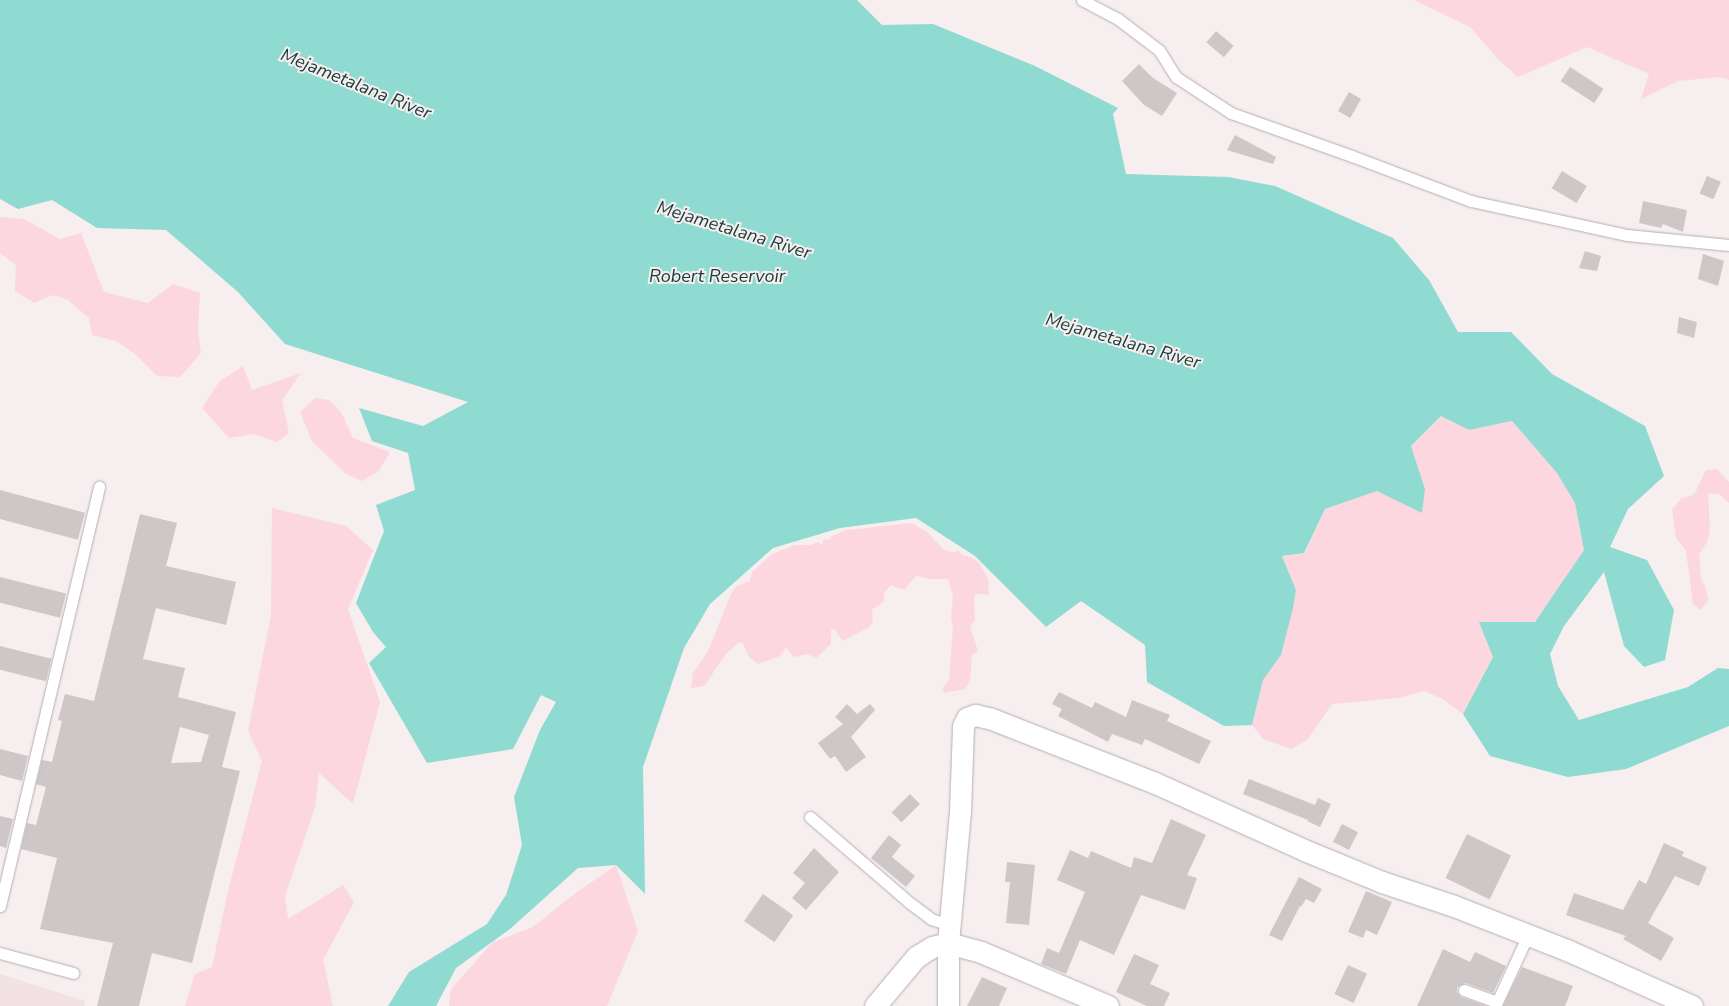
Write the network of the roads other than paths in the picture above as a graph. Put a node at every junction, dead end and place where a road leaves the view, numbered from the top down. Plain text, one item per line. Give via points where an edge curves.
1 (1082, 0) edge
2 (1729, 245) edge
3 (99, 487) dead end
4 (810, 817) dead end
5 (0, 906) edge
6 (948, 934) junction
7 (1528, 935) junction
8 (0, 952) edge
9 (73, 973) dead end
10 (1464, 990) dead end
11 (876, 1006) edge
12 (948, 1006) edge
13 (1108, 1006) edge
14 (1692, 1006) edge

1 - 2 lane via 1118,19 1158,50 1176,77 1231,114 1471,201 1627,235
3 - 5 lane
4 - 6 lane
6 - 7 street via 960,812 963,726 967,718 975,715 1153,782 1382,882
6 - 11 street via 916,957
6 - 12 street
6 - 13 street via 981,952
7 - 10 lane via 1497,1002
7 - 14 street
8 - 9 lane

